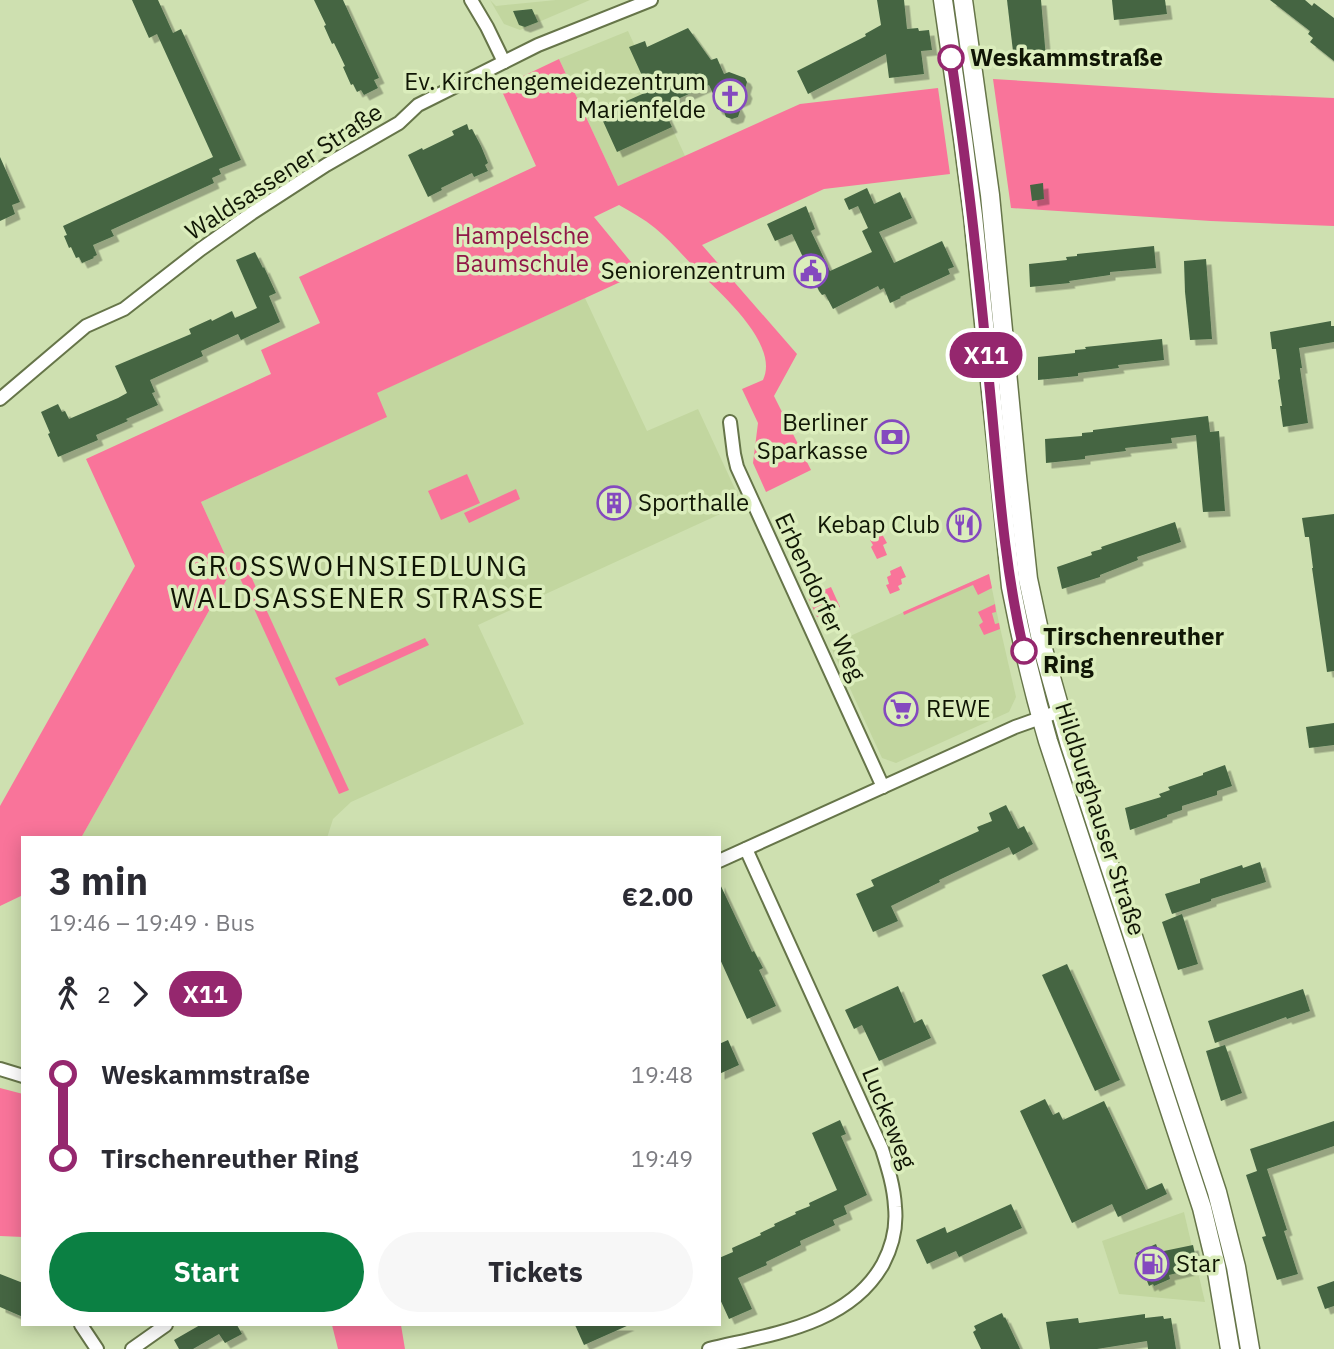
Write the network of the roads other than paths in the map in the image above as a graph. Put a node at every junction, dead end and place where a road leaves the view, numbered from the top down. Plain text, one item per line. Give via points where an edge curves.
1 (471, 0) edge
2 (651, 0) edge
3 (943, 0) edge
4 (963, 0) edge
5 (504, 62) junction
6 (0, 399) edge
7 (730, 422) dead end
8 (1060, 711) junction
9 (1041, 717) junction
10 (883, 787) junction
11 (746, 849) junction
12 (721, 860) edge
13 (0, 1069) edge
14 (21, 1075) edge
15 (82, 1326) edge
16 (165, 1326) edge
17 (97, 1349) edge
18 (132, 1349) edge
19 (709, 1349) edge
20 (1230, 1349) edge
21 (1250, 1349) edge

1 - 5 street
2 - 5 street, Waldsassener Straße
3 - 9 main road, Hildburghauser Straße via 973,216 1011,587
4 - 8 main road, Hildburghauser Straße via 990,195 1028,579
5 - 6 street, Waldsassener Straße via 418,105 399,122 252,213 124,309 86,326
7 - 10 street, Erbendorfer Weg via 737,467
8 - 9 street
8 - 21 main road, Hildburghauser Straße via 1217,1192
9 - 10 street
9 - 20 main road, Hildburghauser Straße via 1202,1208
10 - 11 street
11 - 12 street
11 - 19 street, Luckeweg via 882,1149 893,1185 895,1231 875,1278 839,1309 786,1330
13 - 14 street
15 - 17 street
16 - 18 street

